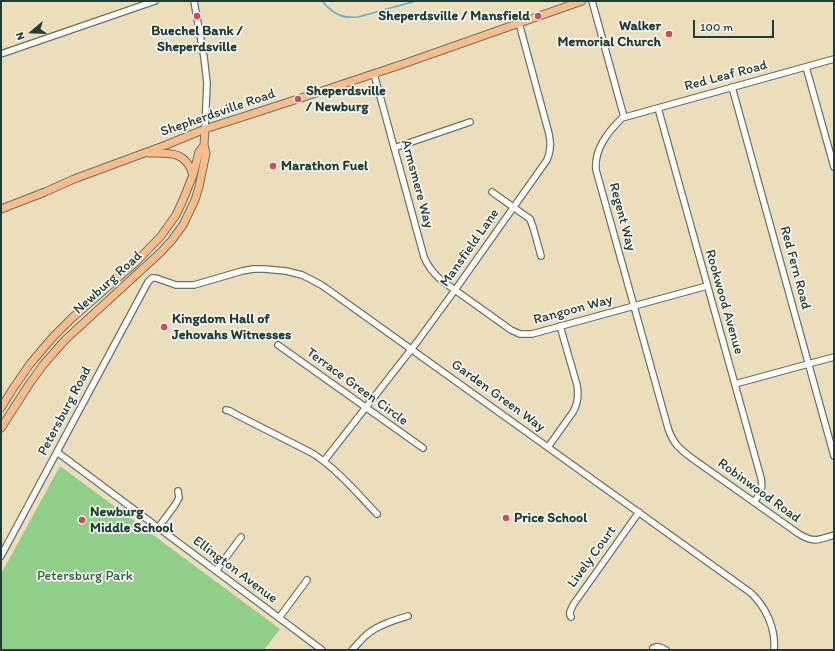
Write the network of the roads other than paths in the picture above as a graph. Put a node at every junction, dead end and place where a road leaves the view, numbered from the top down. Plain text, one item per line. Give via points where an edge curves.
1 (155, 1) edge
2 (194, 1) edge
3 (582, 1) edge
4 (592, 1) edge
5 (519, 23) junction
6 (1, 54) edge
7 (834, 59) edge
8 (806, 67) junction
9 (374, 74) junction
10 (732, 87) junction
11 (658, 108) junction
12 (624, 117) junction
13 (470, 122) dead end
14 (205, 129) junction
15 (204, 145) junction
16 (394, 148) junction
17 (141, 153) junction
18 (834, 167) edge
19 (193, 174) junction
20 (492, 192) dead end
21 (514, 207) junction
22 (1, 209) edge
23 (541, 256) dead end
24 (152, 278) joint
25 (707, 286) junction
26 (455, 290) junction
27 (634, 306) junction
28 (560, 326) junction
29 (278, 345) dead end
30 (411, 349) junction
31 (834, 357) edge
32 (809, 364) junction
33 (734, 384) junction
34 (365, 407) junction
35 (1, 408) edge
36 (226, 410) dead end
37 (1, 428) edge
38 (676, 445) joint
39 (548, 447) junction
40 (423, 448) dead end
41 (57, 452) junction
42 (834, 456) edge
43 (324, 461) junction
44 (178, 491) dead end
45 (754, 502) junction
46 (639, 512) junction
47 (377, 514) dead end
48 (158, 528) junction
49 (834, 535) edge
50 (241, 537) dead end
51 (1, 556) edge
52 (216, 571) junction
53 (307, 580) dead end
54 (408, 616) dead end
55 (279, 618) junction
56 (571, 618) dead end
57 (653, 648) dead end
58 (322, 650) edge
59 (352, 650) edge
60 (666, 650) edge
61 (774, 650) edge

1 - 6 street
2 - 14 street via 207,83
3 - 5 main road, Shepherdsville Road
4 - 12 street
5 - 9 main road, Shepherdsville Road
5 - 21 street, Mansfield Lane via 550,146 547,160
7 - 8 street, Red Leaf Road
8 - 10 street, Red Leaf Road
8 - 18 street
9 - 14 main road, Shepherdsville Road
9 - 16 street, Armsmere Way
10 - 11 street, Red Leaf Road
10 - 32 street, Red Fern Road
11 - 12 street, Red Leaf Road
11 - 25 street, Rookwood Avenue
12 - 27 street, Regent Way via 601,144 596,170
13 - 16 street
14 - 15 main road, Newburg Road
14 - 17 main road, Shepherdsville Road
15 - 19 main road, Newburg Road via 199,152
15 - 37 main road, Newburg Road via 206,153 199,187 183,225 161,252 58,348 28,386
16 - 26 street, Armsmere Way via 427,264 434,274
17 - 19 main road via 178,155 187,161
17 - 22 main road, Shepherdsville Road
19 - 35 main road, Newburg Road via 176,216 161,236 53,337 30,364
20 - 21 street
21 - 23 street via 532,222
21 - 26 street, Mansfield Lane
24 - 30 street, Garden Green Way via 194,285 253,269 302,275 318,283
24 - 41 street, Petersburg Road
25 - 27 street, Rangoon Way
25 - 33 street, Rookwood Avenue
26 - 28 street, Rangoon Way via 520,334 532,334
26 - 30 street, Mansfield Lane
27 - 28 street, Rangoon Way
27 - 38 street, Regent Way via 670,436
28 - 39 street via 577,385 578,400
29 - 34 street, Terrace Green Circle
30 - 34 street, Mansfield Lane
30 - 39 street, Garden Green Way
31 - 32 street
32 - 33 street
32 - 42 street, Red Fern Road
33 - 45 street, Rookwood Avenue via 761,478 760,493
34 - 40 street, Terrace Green Circle
34 - 43 street, Mansfield Lane
36 - 43 street
38 - 45 street, Robinwood Road
39 - 46 street, Garden Green Way
41 - 48 street, Ellington Avenue
41 - 51 street, Petersburg Road
43 - 47 street
44 - 48 street via 176,505
45 - 49 street, Robinwood Road via 806,538 814,540
46 - 56 street, Lively Court via 573,605 569,614
46 - 61 street, Garden Green Way via 756,597 769,620 774,636
48 - 52 street, Ellington Avenue
50 - 52 street
52 - 55 street, Ellington Avenue
53 - 55 street
54 - 59 street via 375,629
55 - 58 street, Ellington Avenue
57 - 60 street via 658,646

